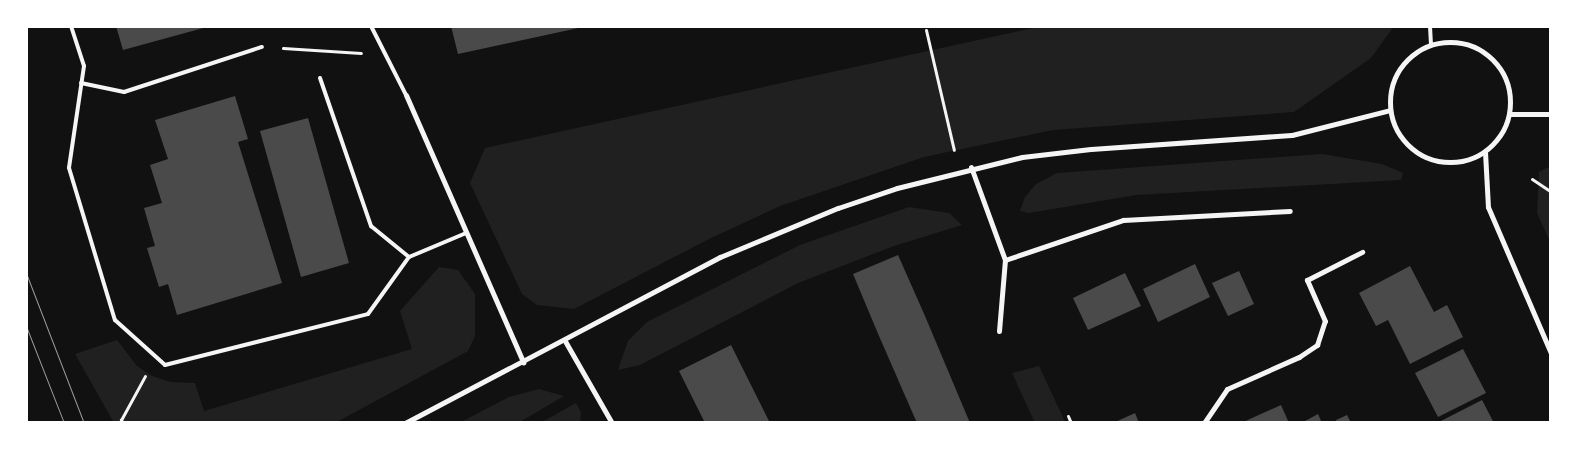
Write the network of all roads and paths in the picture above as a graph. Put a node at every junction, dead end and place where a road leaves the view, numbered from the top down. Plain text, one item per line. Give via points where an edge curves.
1 (71, 26) edge
2 (371, 26) edge
3 (1430, 26) edge
4 (926, 30) dead end
5 (1431, 44) junction
6 (262, 47) joint
7 (387, 55) junction
8 (320, 78) dead end
9 (81, 83) junction
10 (406, 95) joint
11 (1390, 110) junction
12 (1509, 114) junction
13 (1551, 114) edge
14 (1485, 152) junction
15 (971, 168) junction
16 (958, 170) junction
17 (1532, 178) dead end
18 (1551, 192) edge
19 (1290, 211) dead end
20 (466, 233) junction
21 (1362, 252) dead end
22 (409, 257) junction
23 (1005, 260) junction
24 (999, 331) dead end
25 (564, 341) junction
26 (1551, 353) edge
27 (156, 356) junction
28 (523, 362) junction
29 (1068, 416) dead end
30 (122, 423) edge
31 (405, 423) edge
32 (612, 423) edge
33 (1071, 423) edge
34 (1204, 423) edge

1 - 9 lane via 84,66
2 - 7 lane
3 - 5 lane
4 - 16 path
5 - 11 street via 1413,54 1398,70 1390,89
5 - 12 street via 1454,41 1479,49 1492,58 1506,77 1511,103
6 - 7 path
6 - 9 lane via 124,92
7 - 10 lane
8 - 22 lane via 371,226
9 - 27 lane via 69,168 115,320
10 - 20 street
11 - 14 street via 1394,127 1412,150 1434,162 1463,162
11 - 15 street via 1292,135 1055,152
12 - 13 street
12 - 14 street via 1500,137
14 - 26 street via 1488,208
15 - 16 street
15 - 23 street
16 - 25 street via 838,208 737,250
17 - 18 path
19 - 23 street via 1123,220
20 - 22 lane
20 - 28 street
21 - 34 street via 1307,280 1325,321 1317,345 1299,357 1227,389
22 - 27 lane via 368,314 165,365
23 - 24 street
25 - 28 street
25 - 32 street
27 - 30 path
28 - 31 street
29 - 33 path

